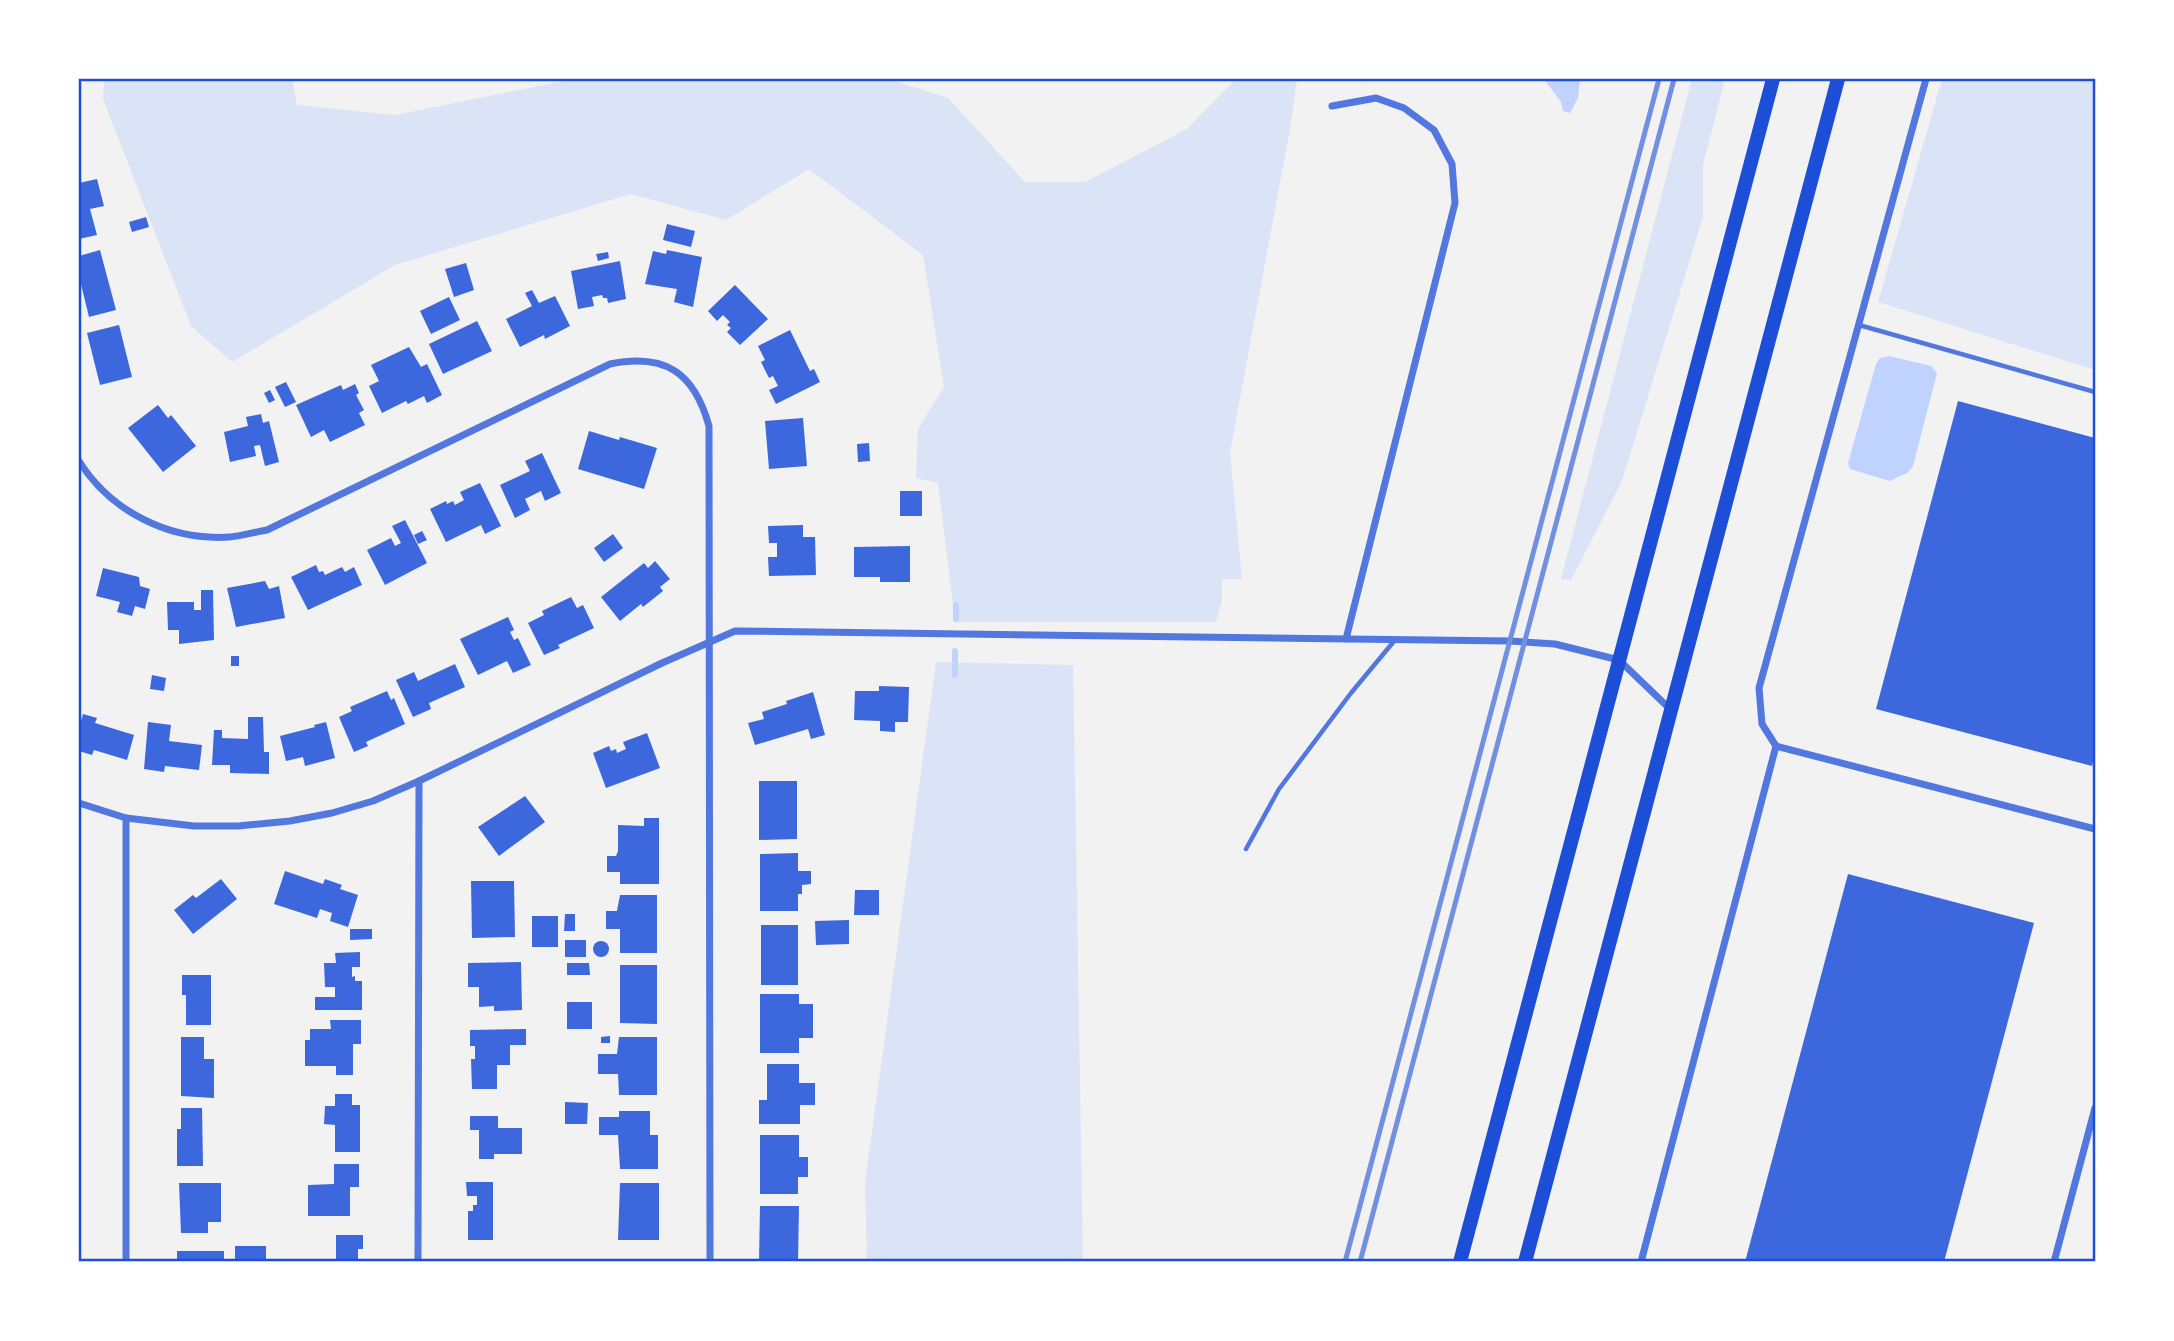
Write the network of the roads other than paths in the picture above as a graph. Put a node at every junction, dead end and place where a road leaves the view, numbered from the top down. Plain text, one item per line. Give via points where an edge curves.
1 (1773, 79) edge
2 (1838, 79) edge
3 (1926, 79) edge
4 (1332, 106) dead end
5 (1858, 325) junction
6 (2095, 392) edge
7 (79, 461) edge
8 (1346, 639) junction
9 (1395, 640) junction
10 (710, 642) junction
11 (1619, 660) junction
12 (1671, 710) junction
13 (1776, 746) junction
14 (419, 781) junction
15 (79, 803) edge
16 (126, 818) junction
17 (2095, 829) edge
18 (1246, 849) dead end
19 (2095, 1108) edge
20 (125, 1262) edge
21 (418, 1262) edge
22 (710, 1262) edge
23 (1460, 1262) edge
24 (1525, 1262) edge
25 (1641, 1262) edge
26 (2054, 1262) edge

1 - 11 highway
2 - 12 highway
3 - 5 street
4 - 8 street via 1376,98 1404,108 1434,130 1452,164 1455,203
5 - 6 lane
5 - 13 street via 1759,688 1762,724
7 - 10 street via 100,490 153,525 192,535 230,537 267,530 610,364 653,362 675,370 693,387 709,426
8 - 9 street
8 - 10 street via 736,631
9 - 11 street via 1555,644
9 - 18 lane via 1279,789
10 - 14 street
10 - 22 street
11 - 12 street
11 - 23 highway
12 - 24 highway
13 - 17 street
13 - 25 street
14 - 16 street via 373,801 290,821 194,826
14 - 21 street
15 - 16 street
16 - 20 street
19 - 26 street

